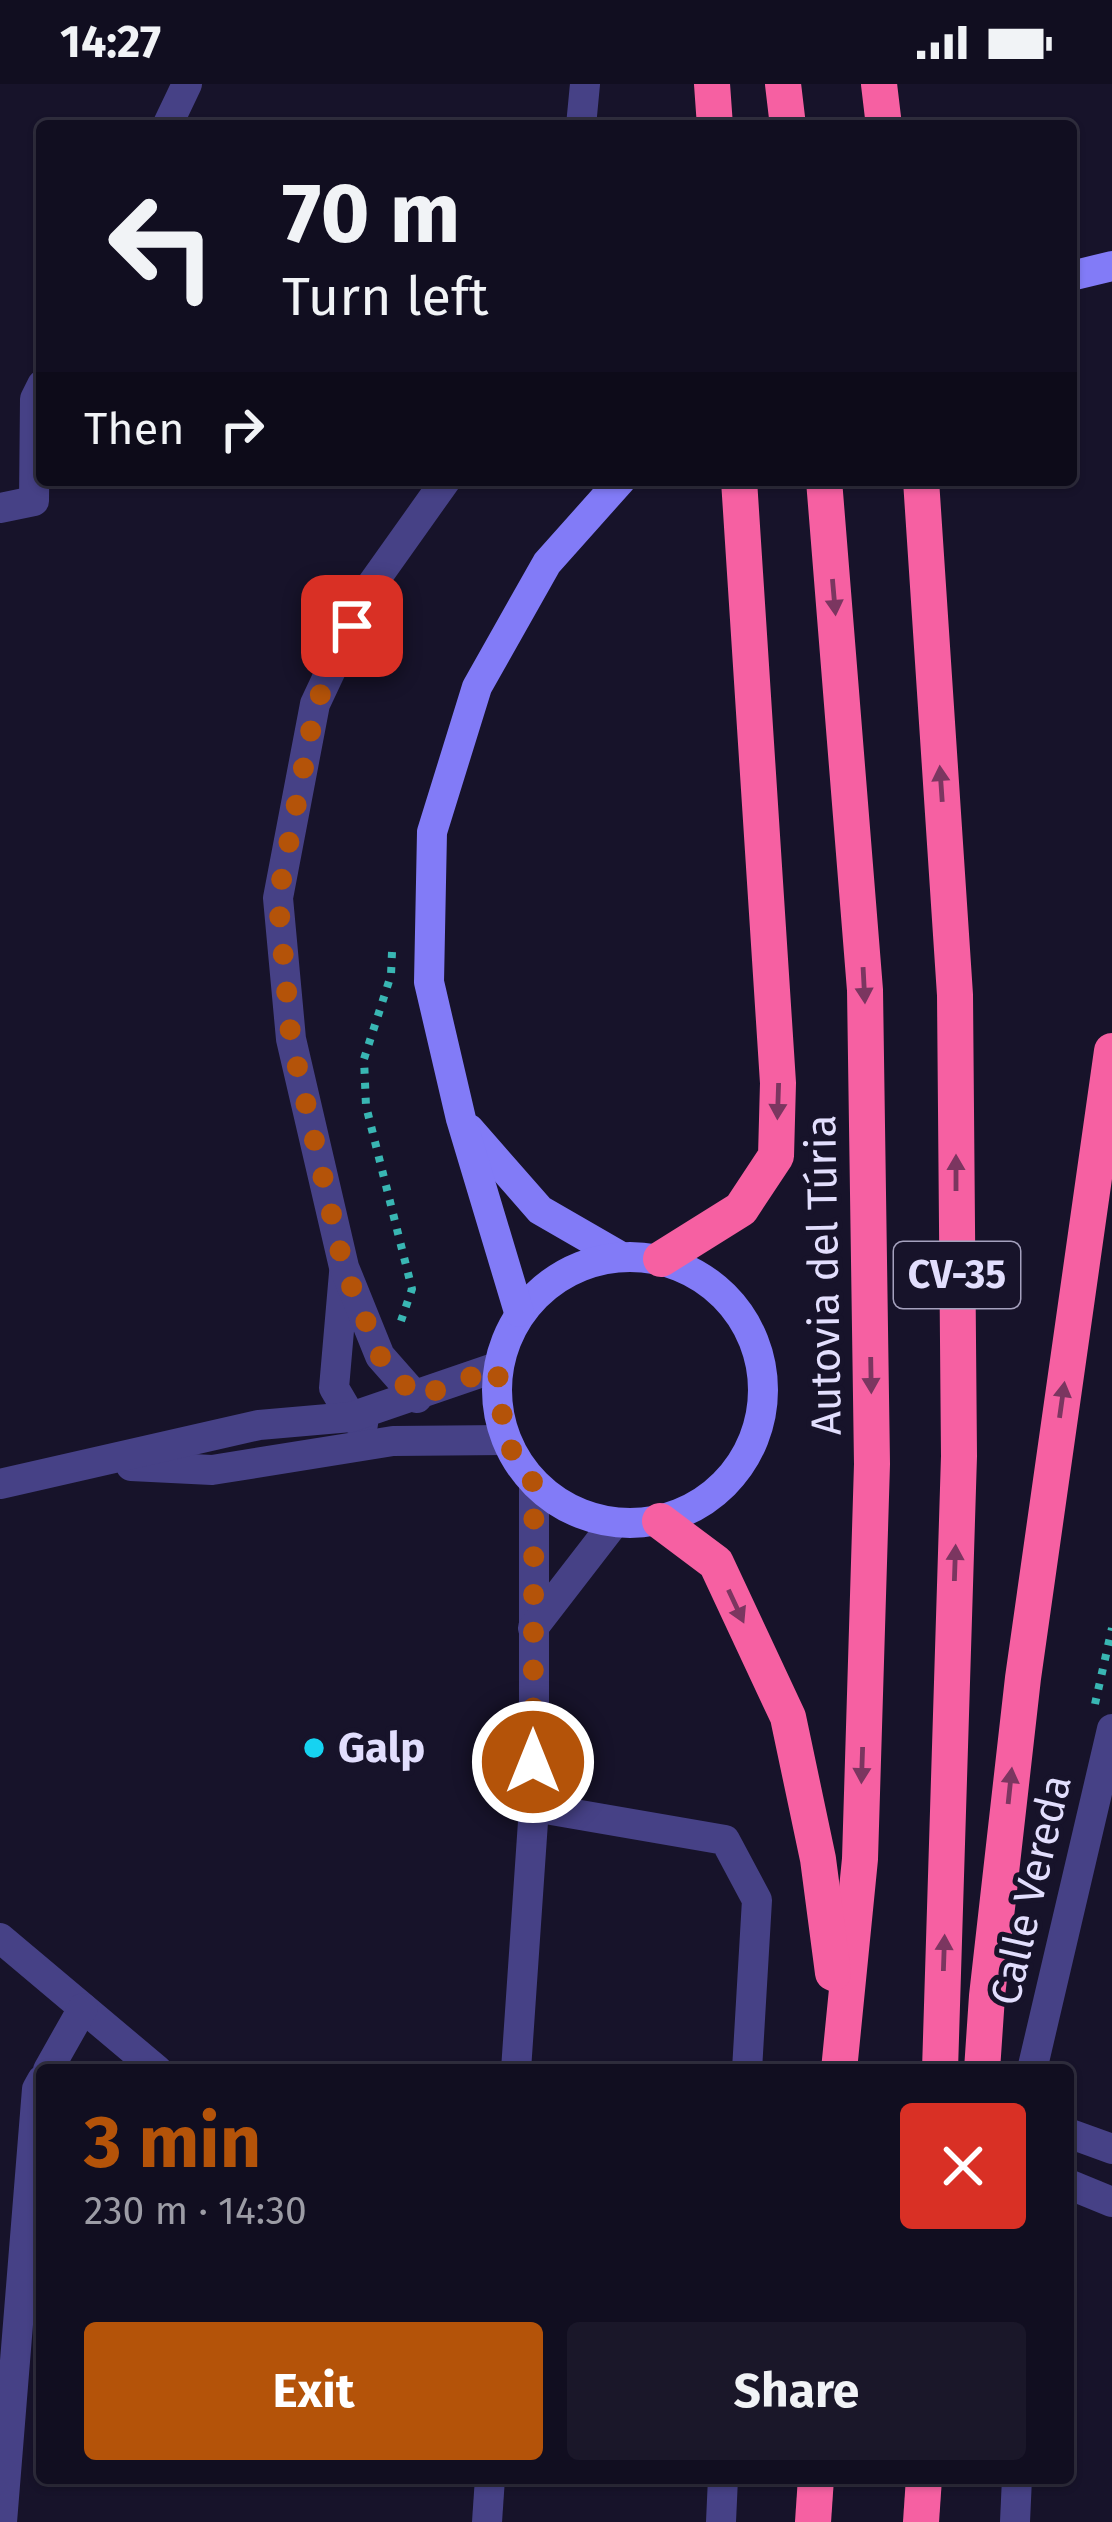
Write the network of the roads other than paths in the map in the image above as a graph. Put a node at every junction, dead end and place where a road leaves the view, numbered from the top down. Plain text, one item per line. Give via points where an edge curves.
1 (187, 84) edge
2 (585, 84) edge
3 (712, 84) edge
4 (783, 84) edge
5 (879, 84) edge
6 (170, 120) edge
7 (581, 120) edge
8 (715, 120) edge
9 (787, 120) edge
10 (883, 120) edge
11 (36, 397) edge
12 (442, 486) edge
13 (616, 486) edge
14 (739, 486) edge
15 (824, 486) edge
16 (921, 486) edge
17 (0, 508) edge
18 (1112, 1051) edge
19 (461, 1119) junction
20 (618, 1255) junction
21 (661, 1259) junction
22 (344, 1268) junction
23 (520, 1312) junction
24 (497, 1367) junction
25 (416, 1398) junction
26 (351, 1417) junction
27 (505, 1440) junction
28 (393, 1442) junction
29 (95, 1464) junction
30 (0, 1484) edge
31 (534, 1484) junction
32 (660, 1521) junction
33 (614, 1523) junction
34 (532, 1628) junction
35 (1112, 1729) edge
36 (533, 1808) junction
37 (0, 1938) edge
38 (83, 2008) junction
39 (840, 2055) edge
40 (51, 2064) edge
41 (150, 2064) edge
42 (516, 2064) edge
43 (747, 2064) edge
44 (940, 2064) edge
45 (982, 2064) edge
46 (1033, 2064) edge
47 (36, 2102) edge
48 (1074, 2135) edge
49 (1112, 2149) edge
50 (1074, 2186) edge
51 (1112, 2202) edge
52 (490, 2484) edge
53 (723, 2484) edge
54 (816, 2484) edge
55 (924, 2484) edge
56 (1017, 2484) edge
57 (2, 2522) edge
58 (487, 2522) edge
59 (721, 2522) edge
60 (813, 2522) edge
61 (921, 2522) edge
62 (1015, 2522) edge

1 - 6 street
2 - 7 street
3 - 8 highway
4 - 9 highway
5 - 10 highway
11 - 17 street via 34,501
12 - 22 street via 370,587 316,704 278,898 291,1039
13 - 19 street via 547,563 477,687 432,832 429,982
14 -> 21 highway via 776,1156 741,1209
15 -> 39 highway, Autovia del Túria / CV-35 via 865,990 872,1464 860,1859
44 -> 16 highway, CV-35 via 958,1456 956,1041
45 -> 18 highway via 1023,1678
19 - 20 street via 540,1210
19 - 23 street
20 - 21 street
20 - 23 street via 562,1272
21 - 32 street via 714,1285 739,1316 751,1332 764,1390 751,1448 714,1495
22 - 25 street via 380,1356
22 - 26 street via 334,1388
23 - 24 street
24 - 25 street
24 - 27 street
25 - 26 street
26 - 28 street
26 - 29 street via 260,1425
27 - 28 street
27 - 31 street
28 - 29 street via 212,1470
29 - 30 street
31 - 33 street via 570,1510
31 - 34 street
32 - 33 street
32 -> 39 highway via 716,1563 788,1717 818,1859
33 - 34 street
34 - 36 street
35 - 46 street, Calle Vereda
36 - 42 street
36 - 43 street via 725,1840 757,1900
37 - 38 street
38 - 40 street
38 - 41 street
47 - 57 street
48 - 49 street
50 - 51 street
52 - 58 street
53 - 59 street
54 - 60 highway
55 - 61 highway
56 - 62 street

